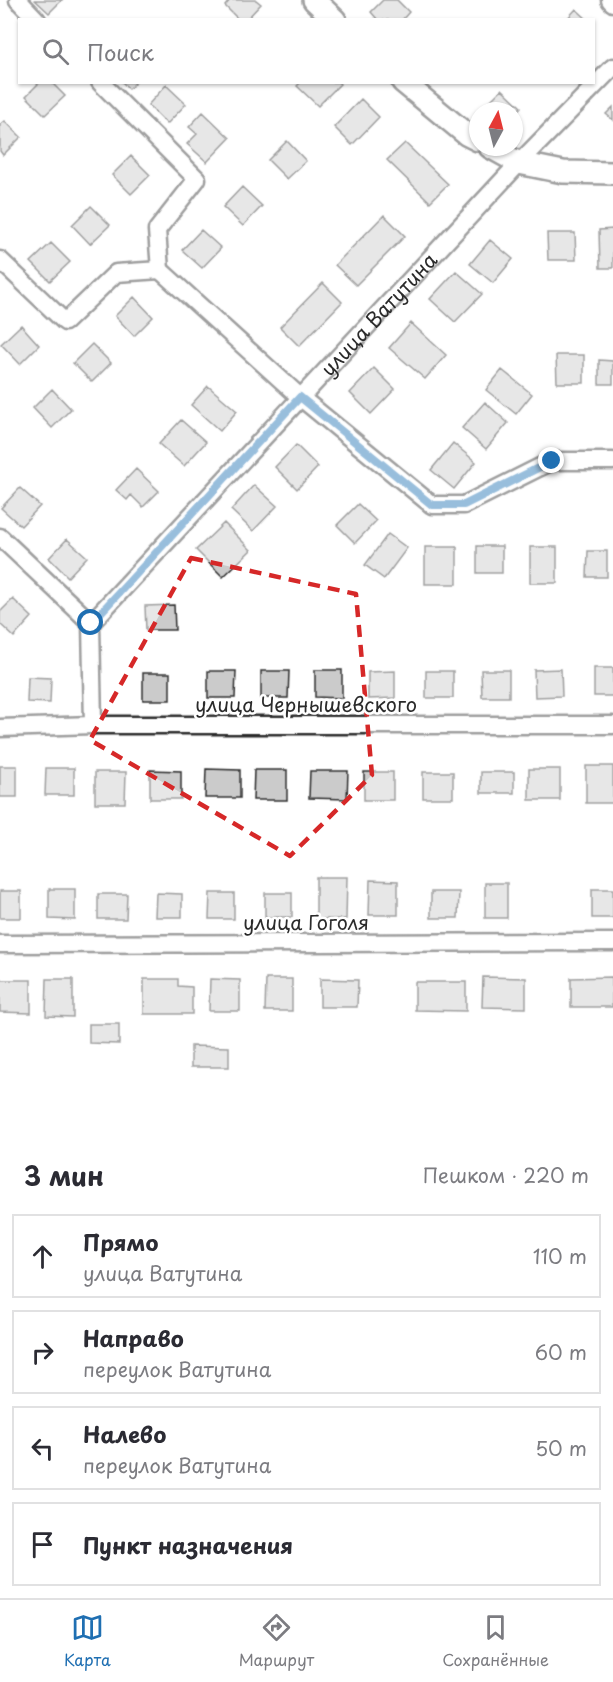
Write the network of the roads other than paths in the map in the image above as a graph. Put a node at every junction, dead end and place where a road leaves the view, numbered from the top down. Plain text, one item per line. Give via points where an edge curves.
1 (18, 0) edge
2 (314, 0) edge
3 (35, 18) edge
4 (333, 18) edge
5 (613, 67) edge
6 (102, 84) edge
7 (405, 84) edge
8 (469, 136) edge
9 (506, 156) edge
10 (519, 163) junction
11 (613, 172) edge
12 (0, 260) edge
13 (160, 270) junction
14 (300, 397) junction
15 (613, 461) edge
16 (0, 537) edge
17 (91, 623) junction
18 (93, 725) junction
19 (613, 725) edge
20 (0, 728) edge
21 (613, 942) edge
22 (0, 944) edge

1 - 3 street
2 - 4 street
5 - 10 street, улица Ватутина
6 - 13 street via 197,179 158,230
7 - 8 street
9 - 10 street
10 - 11 street via 563,172
10 - 14 street, улица Ватутина
12 - 13 street via 65,322 116,273
13 - 14 street
14 - 15 street via 432,505 464,505 552,461
14 - 17 street, улица Ватутина
16 - 17 street
17 - 18 street
18 - 19 street, улица Чернышевского
18 - 20 street, улица Чернышевского
21 - 22 street, улица Гоголя

